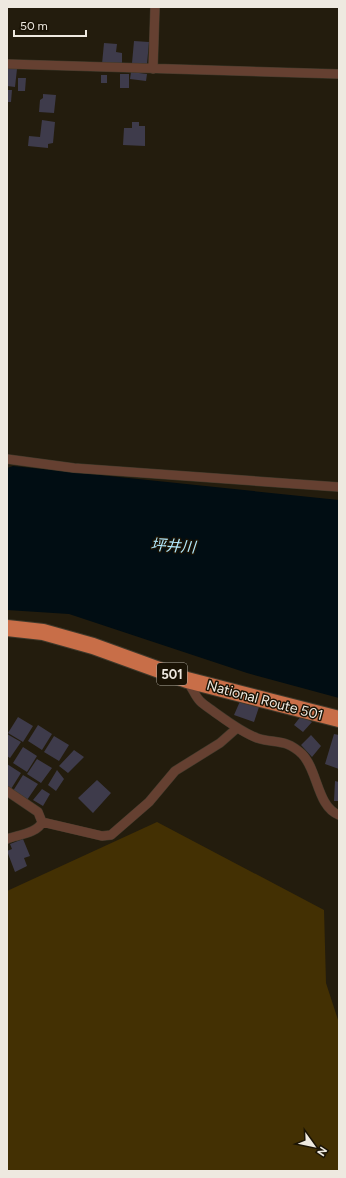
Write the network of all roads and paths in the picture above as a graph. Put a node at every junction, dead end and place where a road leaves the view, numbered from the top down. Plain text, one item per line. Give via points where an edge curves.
1 (155, 7) edge
2 (7, 64) edge
3 (153, 69) junction
4 (339, 74) edge
5 (7, 459) edge
6 (339, 487) edge
7 (7, 628) edge
8 (187, 680) junction
9 (339, 719) edge
10 (237, 728) junction
11 (7, 791) edge
12 (339, 815) edge
13 (42, 822) junction
14 (7, 839) edge

1 - 3 street
2 - 3 street
3 - 4 street
5 - 6 street via 74,468
7 - 8 highway, National Route 501 / 501 via 43,632 92,646
8 - 9 highway, National Route 501 / 501
8 - 10 street via 201,702
10 - 12 street via 258,738 283,742 296,749 312,769 325,804 332,813
10 - 13 street via 220,743 175,771 149,802 111,835 102,836
11 - 13 street via 38,812
13 - 14 street via 35,830

